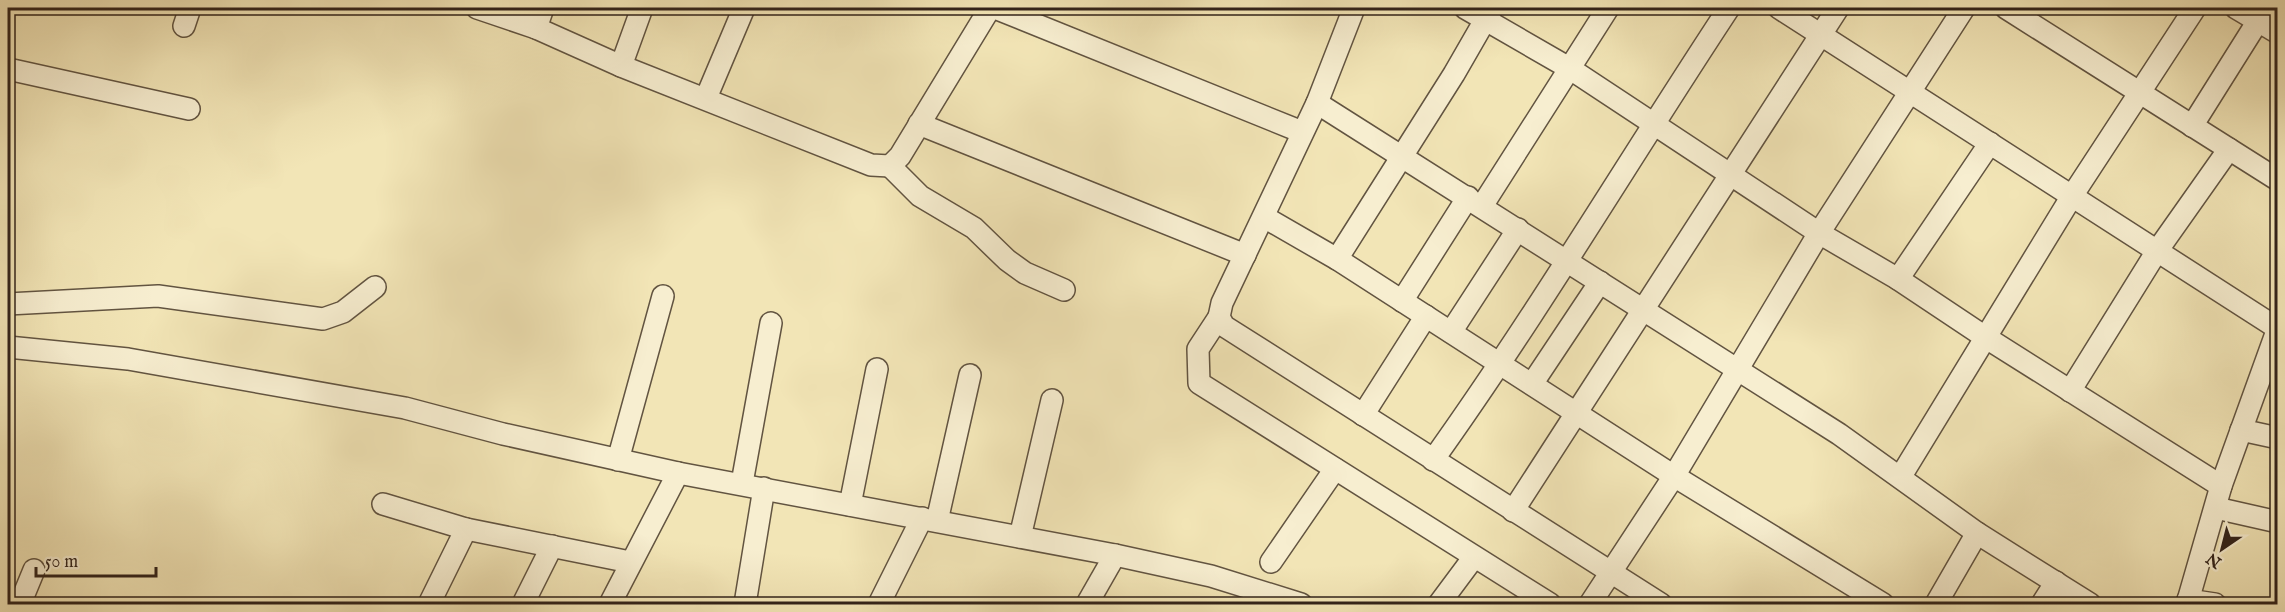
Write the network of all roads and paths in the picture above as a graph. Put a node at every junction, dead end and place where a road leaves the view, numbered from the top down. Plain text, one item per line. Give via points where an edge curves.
1 (477, 8) edge
2 (543, 8) edge
3 (642, 8) edge
4 (744, 8) edge
5 (990, 8) edge
6 (996, 8) edge
7 (1352, 8) edge
8 (1465, 8) edge
9 (1608, 8) edge
10 (1729, 8) edge
11 (1779, 8) edge
12 (1838, 8) edge
13 (1964, 8) edge
14 (2006, 8) edge
15 (2195, 8) edge
16 (2236, 8) edge
17 (1489, 13) edge
18 (2258, 21) junction
19 (536, 28) junction
20 (2277, 33) edge
21 (1820, 35) junction
22 (621, 66) junction
23 (1569, 68) junction
24 (8, 69) edge
25 (1912, 92) junction
26 (2139, 92) junction
27 (706, 98) junction
28 (1317, 103) junction
29 (189, 109) dead end
30 (1653, 122) junction
31 (920, 124) junction
32 (2192, 126) junction
33 (1302, 132) junction
34 (1990, 143) junction
35 (2229, 149) junction
36 (1402, 156) junction
37 (890, 166) junction
38 (1730, 173) junction
39 (2277, 180) edge
40 (2072, 196) junction
41 (1475, 202) junction
42 (1264, 217) junction
43 (1518, 229) junction
44 (1819, 233) junction
45 (2157, 251) junction
46 (1245, 255) junction
47 (1337, 259) junction
48 (1567, 260) junction
49 (1898, 279) junction
50 (1600, 282) junction
51 (375, 287) dead end
52 (1064, 290) dead end
53 (663, 296) dead end
54 (1402, 301) junction
55 (8, 304) edge
56 (1644, 310) junction
57 (1219, 316) junction
58 (1426, 316) junction
59 (771, 323) dead end
60 (1451, 332) junction
61 (1985, 337) junction
62 (2276, 337) edge
63 (8, 347) edge
64 (1502, 364) junction
65 (877, 369) dead end
66 (1738, 371) junction
67 (970, 375) dead end
68 (1532, 384) junction
69 (2070, 391) junction
70 (1052, 400) dead end
71 (1575, 412) junction
72 (1363, 415) junction
73 (2241, 430) junction
74 (2277, 438) edge
75 (618, 460) junction
76 (1433, 460) junction
77 (1335, 469) junction
78 (678, 473) junction
79 (1674, 476) junction
80 (1901, 476) junction
81 (742, 483) junction
82 (2221, 486) junction
83 (764, 488) junction
84 (383, 504) dead end
85 (850, 505) junction
86 (2216, 508) junction
87 (1514, 511) junction
88 (929, 520) junction
89 (2277, 522) edge
90 (466, 529) junction
91 (1977, 533) junction
92 (1020, 537) junction
93 (552, 546) junction
94 (1114, 555) junction
95 (1474, 557) junction
96 (630, 562) junction
97 (1271, 562) dead end
98 (34, 570) dead end
99 (1611, 572) junction
100 (2056, 582) junction
101 (2187, 602) edge
102 (20, 604) edge
103 (429, 604) edge
104 (523, 604) edge
105 (610, 604) edge
106 (745, 604) edge
107 (879, 604) edge
108 (1087, 604) edge
109 (1301, 604) edge
110 (1439, 604) edge
111 (1550, 604) edge
112 (1590, 604) edge
113 (1661, 604) edge
114 (1883, 604) edge
115 (1935, 604) edge
116 (2042, 604) edge
117 (2090, 604) edge
118 (2215, 604) edge

1 - 19 street
2 - 19 street
3 - 22 street
4 - 27 street
5 - 31 street
6 - 33 street
7 - 28 street
8 - 17 street
9 - 23 street
10 - 30 street
11 - 21 street
12 - 21 street
13 - 25 street
14 - 26 street
15 - 26 street
16 - 18 street
17 - 23 street
17 - 36 street
18 - 20 street
18 - 32 street
19 - 22 street
21 - 25 street
21 - 38 street
22 - 27 street
23 - 30 street
23 - 41 street
24 - 29 street
25 - 34 street
25 - 44 street
26 - 32 street
26 - 40 street
27 - 37 street via 871,165
28 - 33 street
28 - 36 street
30 - 38 street
30 - 48 street
31 - 37 street
31 - 46 street
32 - 35 street
33 - 42 street
34 - 40 street
34 - 49 street
35 - 39 street
35 - 45 street
36 - 41 street
36 - 47 street
37 - 52 street via 920,196 974,228 1025,273
38 - 44 street
38 - 56 street
40 - 45 street
40 - 61 street
41 - 43 street
41 - 54 street
42 - 46 street
42 - 47 street
43 - 48 street
43 - 60 street
44 - 49 street
44 - 66 street
45 - 62 street
45 - 69 street
46 - 57 street
47 - 54 street
48 - 50 street
48 - 64 street
49 - 61 street
50 - 56 street
50 - 68 street
51 - 55 street via 344,312 323,319 158,296
53 - 75 street
54 - 58 street
56 - 66 street
56 - 71 street
57 - 72 street via 1232,332
57 - 77 street via 1198,349 1199,383
58 - 60 street
58 - 72 street
59 - 81 street
60 - 64 street
61 - 69 street
61 - 80 street
62 - 73 street
63 - 75 street via 213,372 405,408
64 - 68 street
64 - 76 street
65 - 85 street
66 - 79 street
66 - 80 street
67 - 88 street
68 - 71 street
69 - 82 street
70 - 92 street
71 - 79 street
71 - 87 street
72 - 76 street
73 - 74 street
73 - 82 street
75 - 78 street
76 - 87 street
77 - 95 street
77 - 97 street
78 - 81 street
78 - 96 street
79 - 99 street
79 - 114 street
80 - 91 street
81 - 83 street
82 - 86 street
83 - 85 street
83 - 106 street
84 - 90 street
85 - 88 street
86 - 89 street
86 - 101 street
87 - 99 street
88 - 92 street
88 - 107 street
90 - 93 street
90 - 103 street
91 - 100 street
91 - 115 street
92 - 94 street
93 - 96 street
93 - 104 street
94 - 108 street
94 - 109 street via 1211,576
95 - 110 street
95 - 111 street
96 - 105 street
98 - 102 street
99 - 112 street
99 - 113 street
100 - 116 street
100 - 117 street
101 - 118 street

